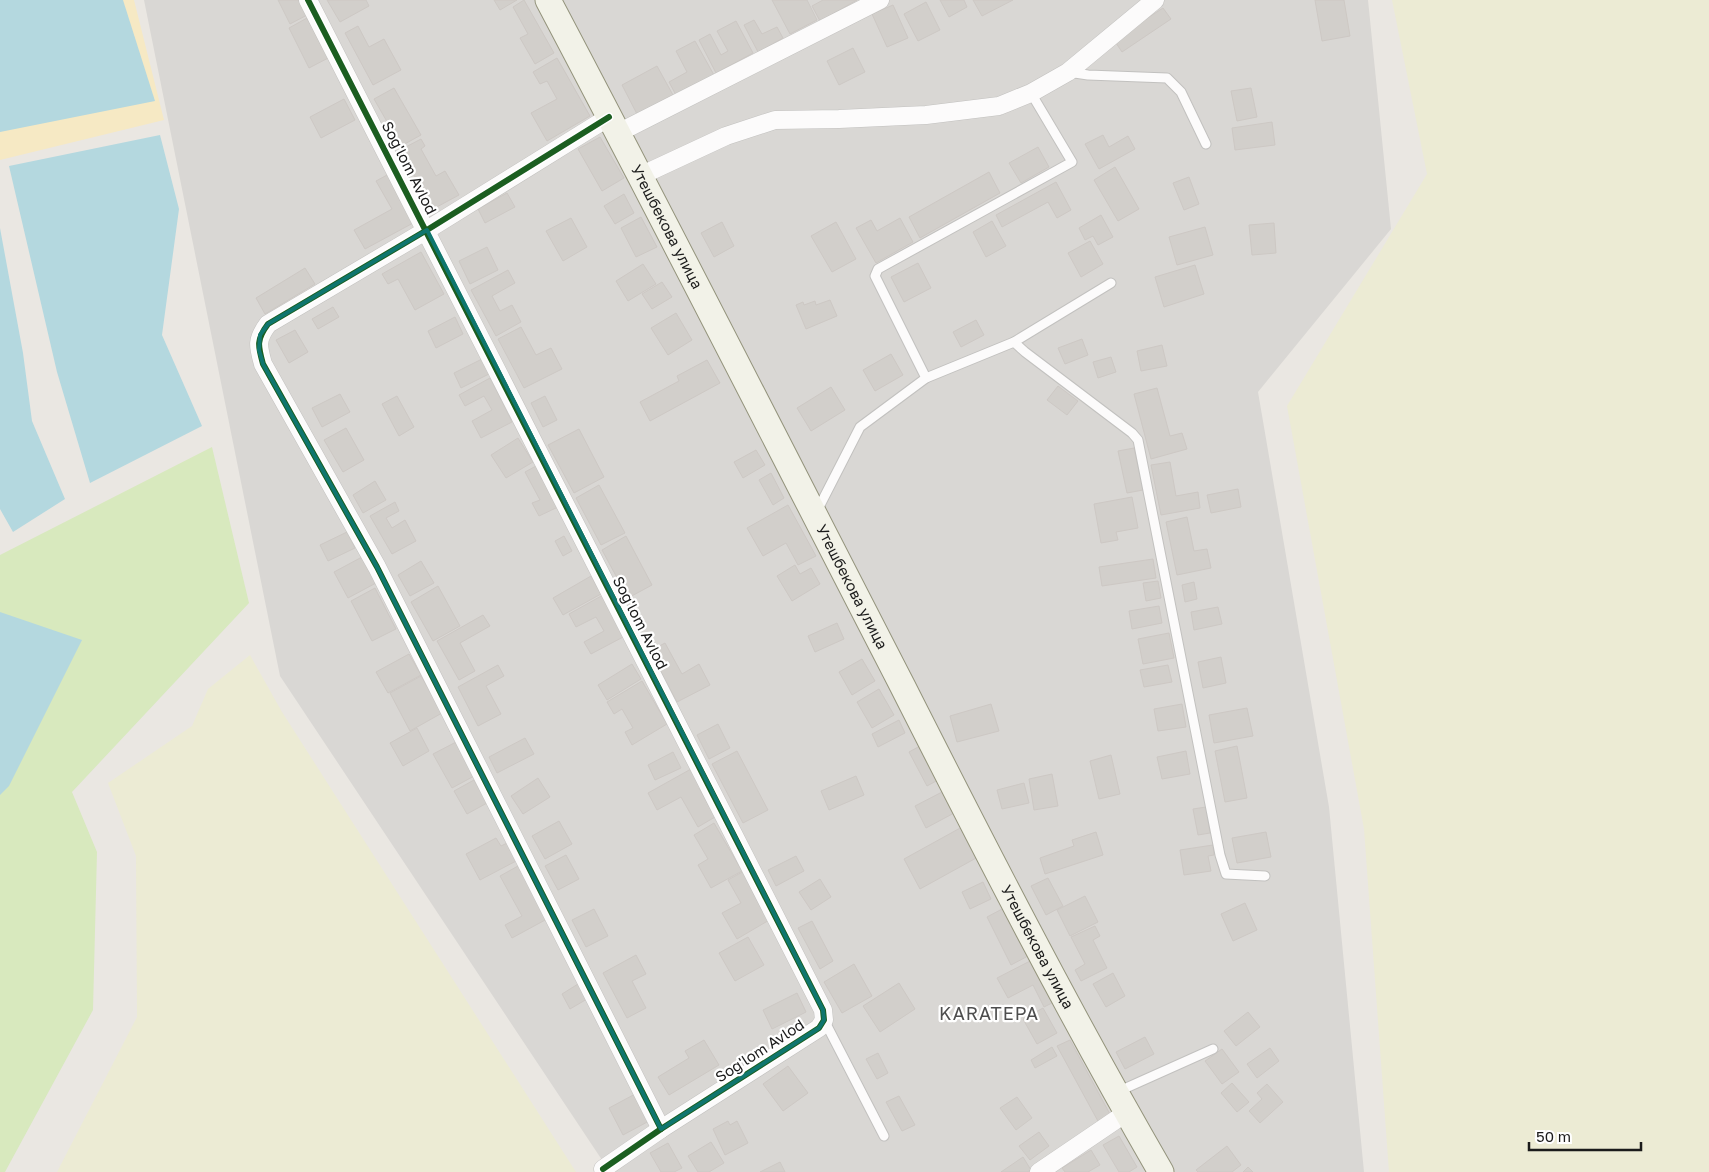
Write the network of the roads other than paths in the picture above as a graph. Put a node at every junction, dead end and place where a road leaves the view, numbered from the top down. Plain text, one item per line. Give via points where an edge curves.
1 (308, 0) edge
2 (548, 0) edge
3 (880, 0) edge
4 (1155, 0) edge
5 (1068, 72) junction
6 (1031, 93) junction
7 (614, 125) junction
8 (1206, 144) dead end
9 (640, 176) junction
10 (427, 230) junction
11 (1111, 283) dead end
12 (1014, 342) junction
13 (926, 378) junction
14 (815, 516) junction
15 (1265, 876) dead end
16 (824, 1020) junction
17 (1213, 1049) dead end
18 (1121, 1103) junction
19 (661, 1129) junction
20 (884, 1136) dead end
21 (603, 1169) dead end
22 (1039, 1172) edge
23 (1161, 1172) edge

1 - 10 street, Sog'lom Avlod
2 - 7 main road, Утешбекова улица
3 - 7 street
4 - 5 street
5 - 6 street
5 - 8 lane via 1088,76 1166,78 1181,92
6 - 9 street via 999,106 926,114 775,120 726,136
6 - 13 lane via 1072,162 878,269 875,276
7 - 9 main road, Утешбекова улица
7 - 10 street
9 - 14 main road, Утешбекова улица
10 - 16 street, Sog'lom Avlod via 823,1010
10 - 19 street via 268,324 260,335 259,350 263,364 377,567
11 - 12 lane
12 - 13 lane
12 - 15 lane via 1138,440 1220,855 1226,874
13 - 14 lane via 860,427
14 - 18 main road, Утешбекова улица via 1008,892
16 - 19 street, Sog'lom Avlod via 819,1028
16 - 20 lane
17 - 18 lane
18 - 22 street
18 - 23 main road, Утешбекова улица
19 - 21 street, Sog'lom Avlod

